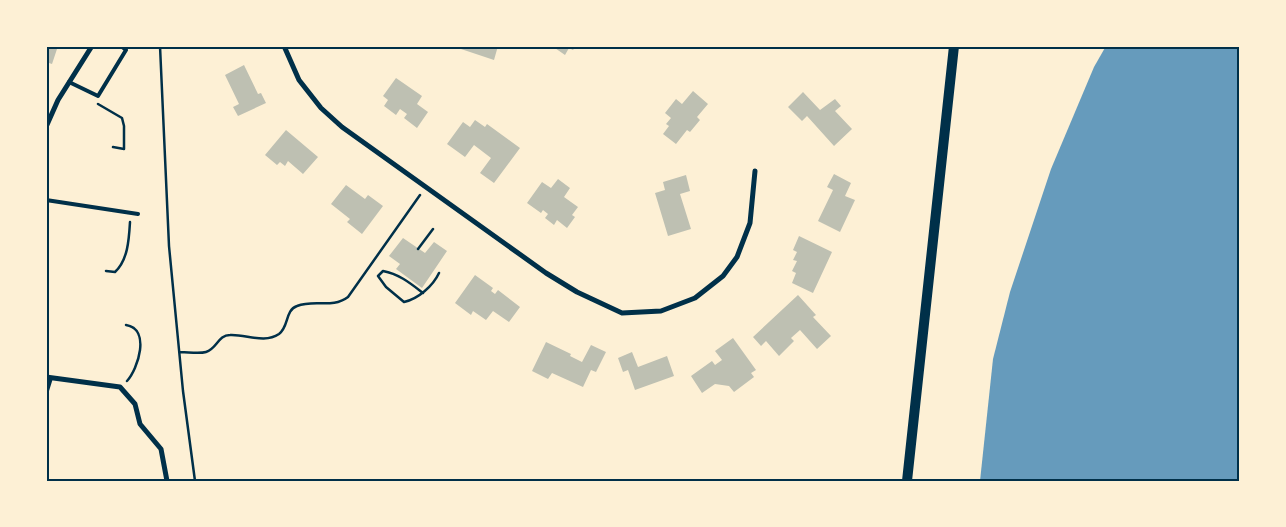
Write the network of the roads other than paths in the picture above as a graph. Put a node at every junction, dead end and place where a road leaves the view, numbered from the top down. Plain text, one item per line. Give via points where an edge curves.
1 (92, 46) edge
2 (121, 46) edge
3 (284, 46) edge
4 (954, 46) edge
5 (69, 82) junction
6 (46, 127) edge
7 (756, 171) dead end
8 (46, 200) edge
9 (138, 214) dead end
10 (49, 377) edge
11 (46, 394) edge
12 (167, 481) edge
13 (907, 481) edge

1 - 5 street
2 - 5 lane via 126,50 98,96
3 - 7 street via 300,80 321,108 349,133 546,273 622,313 661,311 694,298 723,276 737,257 750,223
4 - 13 main road
5 - 6 street
8 - 9 lane
10 - 11 lane
10 - 12 street via 120,387 135,404 140,424 161,450

